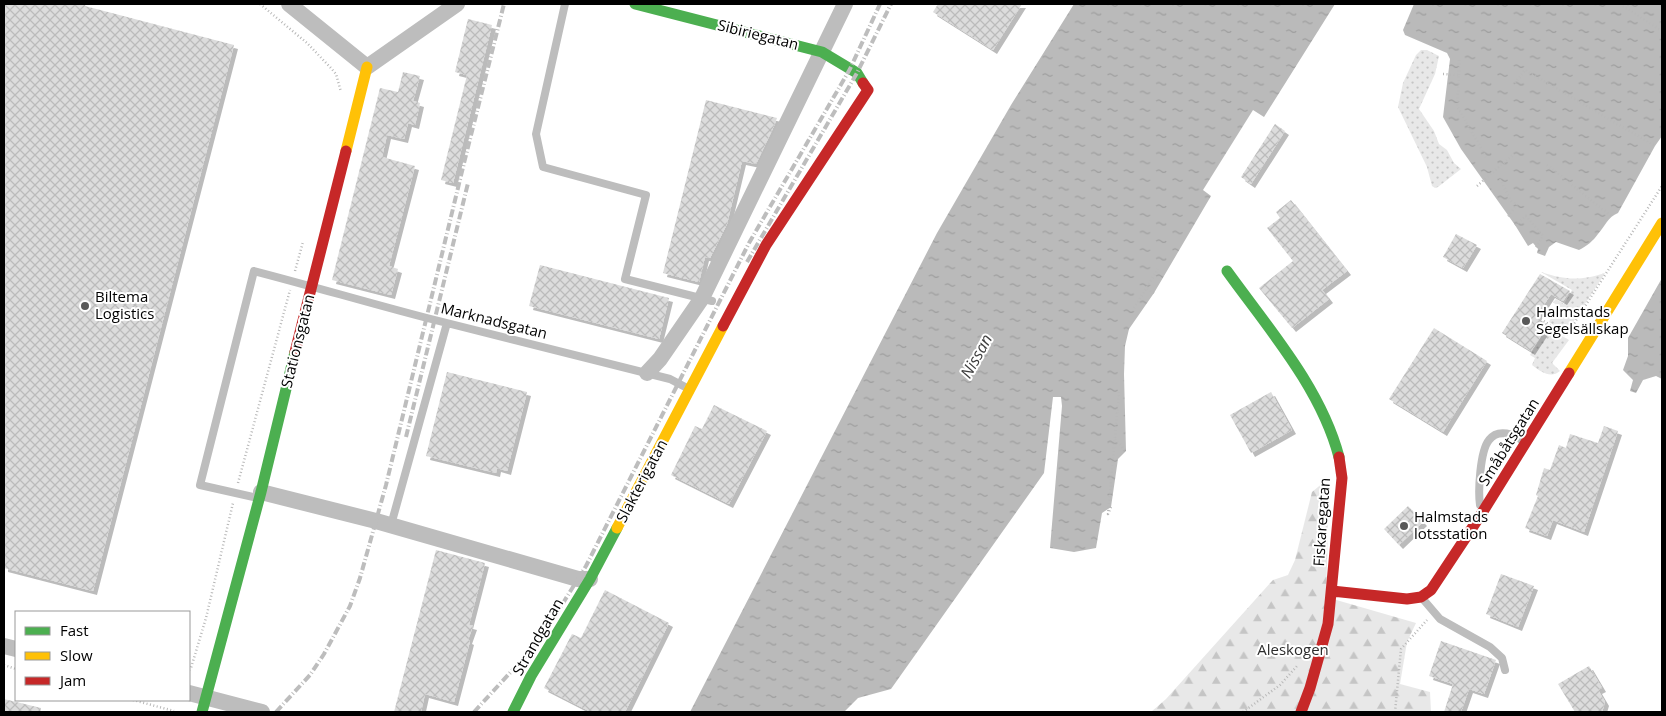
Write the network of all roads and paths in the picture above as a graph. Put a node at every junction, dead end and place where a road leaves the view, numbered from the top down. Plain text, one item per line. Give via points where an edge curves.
1 (260, 4) edge
2 (289, 4) edge
3 (457, 4) edge
4 (565, 4) edge
5 (635, 4) edge
6 (845, 4) edge
7 (1620, 4) edge
8 (1662, 31) edge
9 (822, 52) junction
10 (1459, 59) dead end
11 (367, 67) junction
12 (1442, 74) dead end
13 (1458, 75) junction
14 (1515, 83) dead end
15 (868, 90) joint
16 (342, 98) dead end
17 (1655, 146) dead end
18 (1514, 154) dead end
19 (1486, 157) dead end
20 (1548, 165) dead end
21 (1500, 179) dead end
22 (1477, 186) dead end
23 (1662, 186) edge
24 (1611, 216) dead end
25 (1508, 217) dead end
26 (1662, 222) edge
27 (1515, 225) dead end
28 (306, 234) dead end
29 (1536, 247) dead end
30 (1158, 270) dead end
31 (1227, 271) dead end
32 (292, 280) junction
33 (312, 286) junction
34 (1146, 289) junction
35 (1154, 293) dead end
36 (707, 300) junction
37 (1134, 308) dead end
38 (1538, 317) dead end
39 (447, 323) junction
40 (647, 373) junction
41 (691, 390) junction
42 (1119, 392) dead end
43 (1115, 439) junction
44 (1526, 443) junction
45 (1126, 451) dead end
46 (236, 493) junction
47 (260, 495) junction
48 (1111, 507) dead end
49 (1482, 514) junction
50 (391, 526) junction
51 (590, 579) junction
52 (1332, 591) junction
53 (1420, 597) junction
54 (1428, 620) dead end
55 (1298, 666) dead end
56 (190, 669) edge
57 (1505, 670) dead end
58 (190, 694) edge
59 (137, 701) edge
60 (175, 705) dead end
61 (204, 705) edge
62 (174, 711) edge
63 (262, 712) edge
64 (513, 712) edge
65 (1243, 712) edge
66 (1301, 712) edge
67 (1395, 712) edge

1 - 16 path via 330,67 339,80
2 - 11 street
3 - 11 street
4 - 36 lane via 536,134 543,167 646,195 624,279
5 - 9 street, Sibiriegatan
6 - 9 street
7 - 8 path
9 - 15 street, Sibiriegatan via 857,73
9 - 36 street
10 - 13 path
11 - 33 street, Stationsgatan
12 - 13 path
13 - 19 path via 1457,106
14 - 17 path via 1525,70
15 - 41 street, Slakterigatan via 766,245
18 - 22 path
20 - 24 path
21 - 25 path via 1511,200 1517,204
23 - 38 path via 1566,336
26 - 44 street, Småbåtsgatan
27 - 29 path via 1526,216 1543,236
28 - 32 path
30 - 34 path
31 - 52 street, Fiskaregatan via 1296,368 1320,406 1333,436 1342,478
32 - 33 lane, Marknadsgatan
32 - 46 path
32 - 46 lane, Marknadsgatan via 254,270 200,485
33 - 39 lane, Marknadsgatan
33 - 47 street, Stationsgatan
34 - 35 path
34 - 37 path
36 - 40 street
39 - 40 lane, Marknadsgatan
39 - 50 lane
40 - 41 lane, Marknadsgatan via 670,379
41 - 51 street, Slakterigatan
42 - 43 path
43 - 45 path
43 - 48 path via 1108,514
44 - 49 street, Småbåtsgatan
44 - 49 lane via 1508,433 1496,434 1489,440 1483,457 1479,491
46 - 47 lane
46 - 56 path via 206,618
47 - 50 street
47 - 61 street, Stationsgatan
49 - 53 street, Småbåtsgatan via 1431,590
50 - 51 street via 578,579
51 - 64 street, Strandgatan
52 - 53 street via 1406,599
52 - 66 street, Fiskaregatan via 1322,648
53 - 57 lane via 1440,619 1502,658
54 - 67 path via 1401,650
55 - 65 path via 1280,685
58 - 61 street
59 - 62 path
60 - 62 path
61 - 63 street

